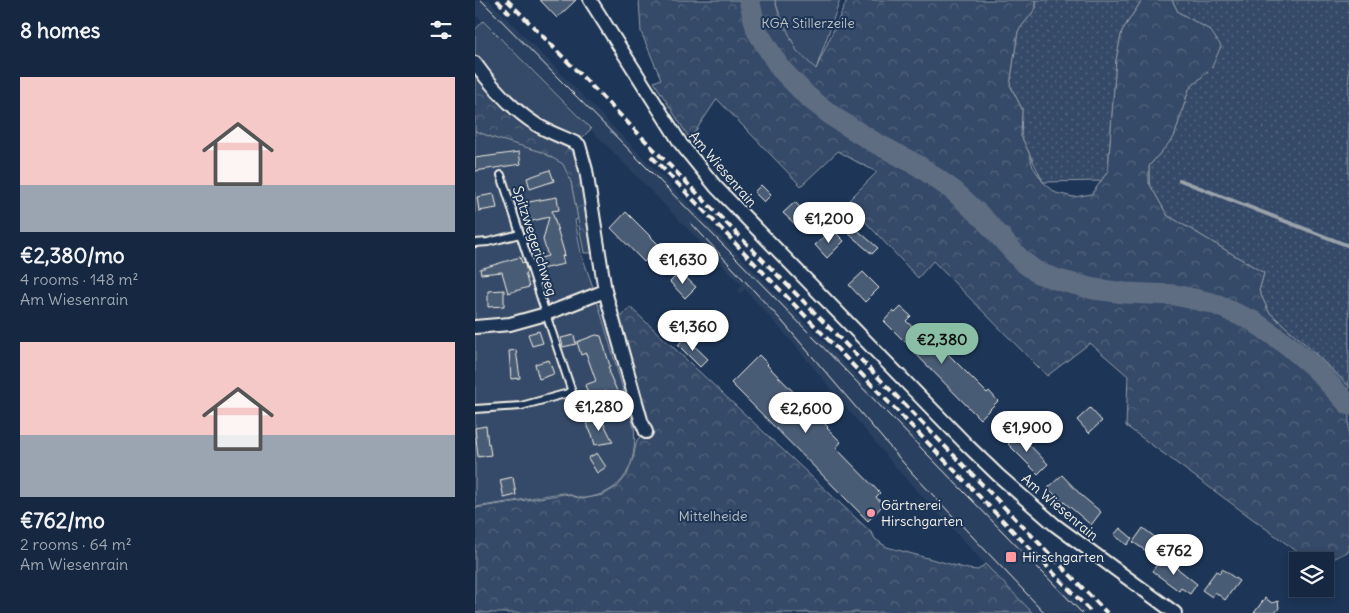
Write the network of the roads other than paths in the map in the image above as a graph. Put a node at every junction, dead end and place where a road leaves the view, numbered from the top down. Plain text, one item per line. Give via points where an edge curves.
1 (590, 0) edge
2 (475, 63) edge
3 (501, 175) dead end
4 (520, 234) junction
5 (475, 243) edge
6 (605, 291) junction
7 (545, 314) junction
8 (475, 327) edge
9 (475, 409) edge
10 (646, 432) dead end
11 (1175, 613) edge

1 - 11 street, Am Wiesenrain via 681,144 716,187 998,474 1055,525
2 - 6 street via 509,105 538,126 579,145 586,170
3 - 4 lane, Spitzwegerichweg
4 - 5 lane
4 - 7 lane, Spitzwegerichweg
6 - 7 street
6 - 10 street
7 - 8 street via 510,324
7 - 9 lane, Spitzwegerichweg via 572,392 521,406

